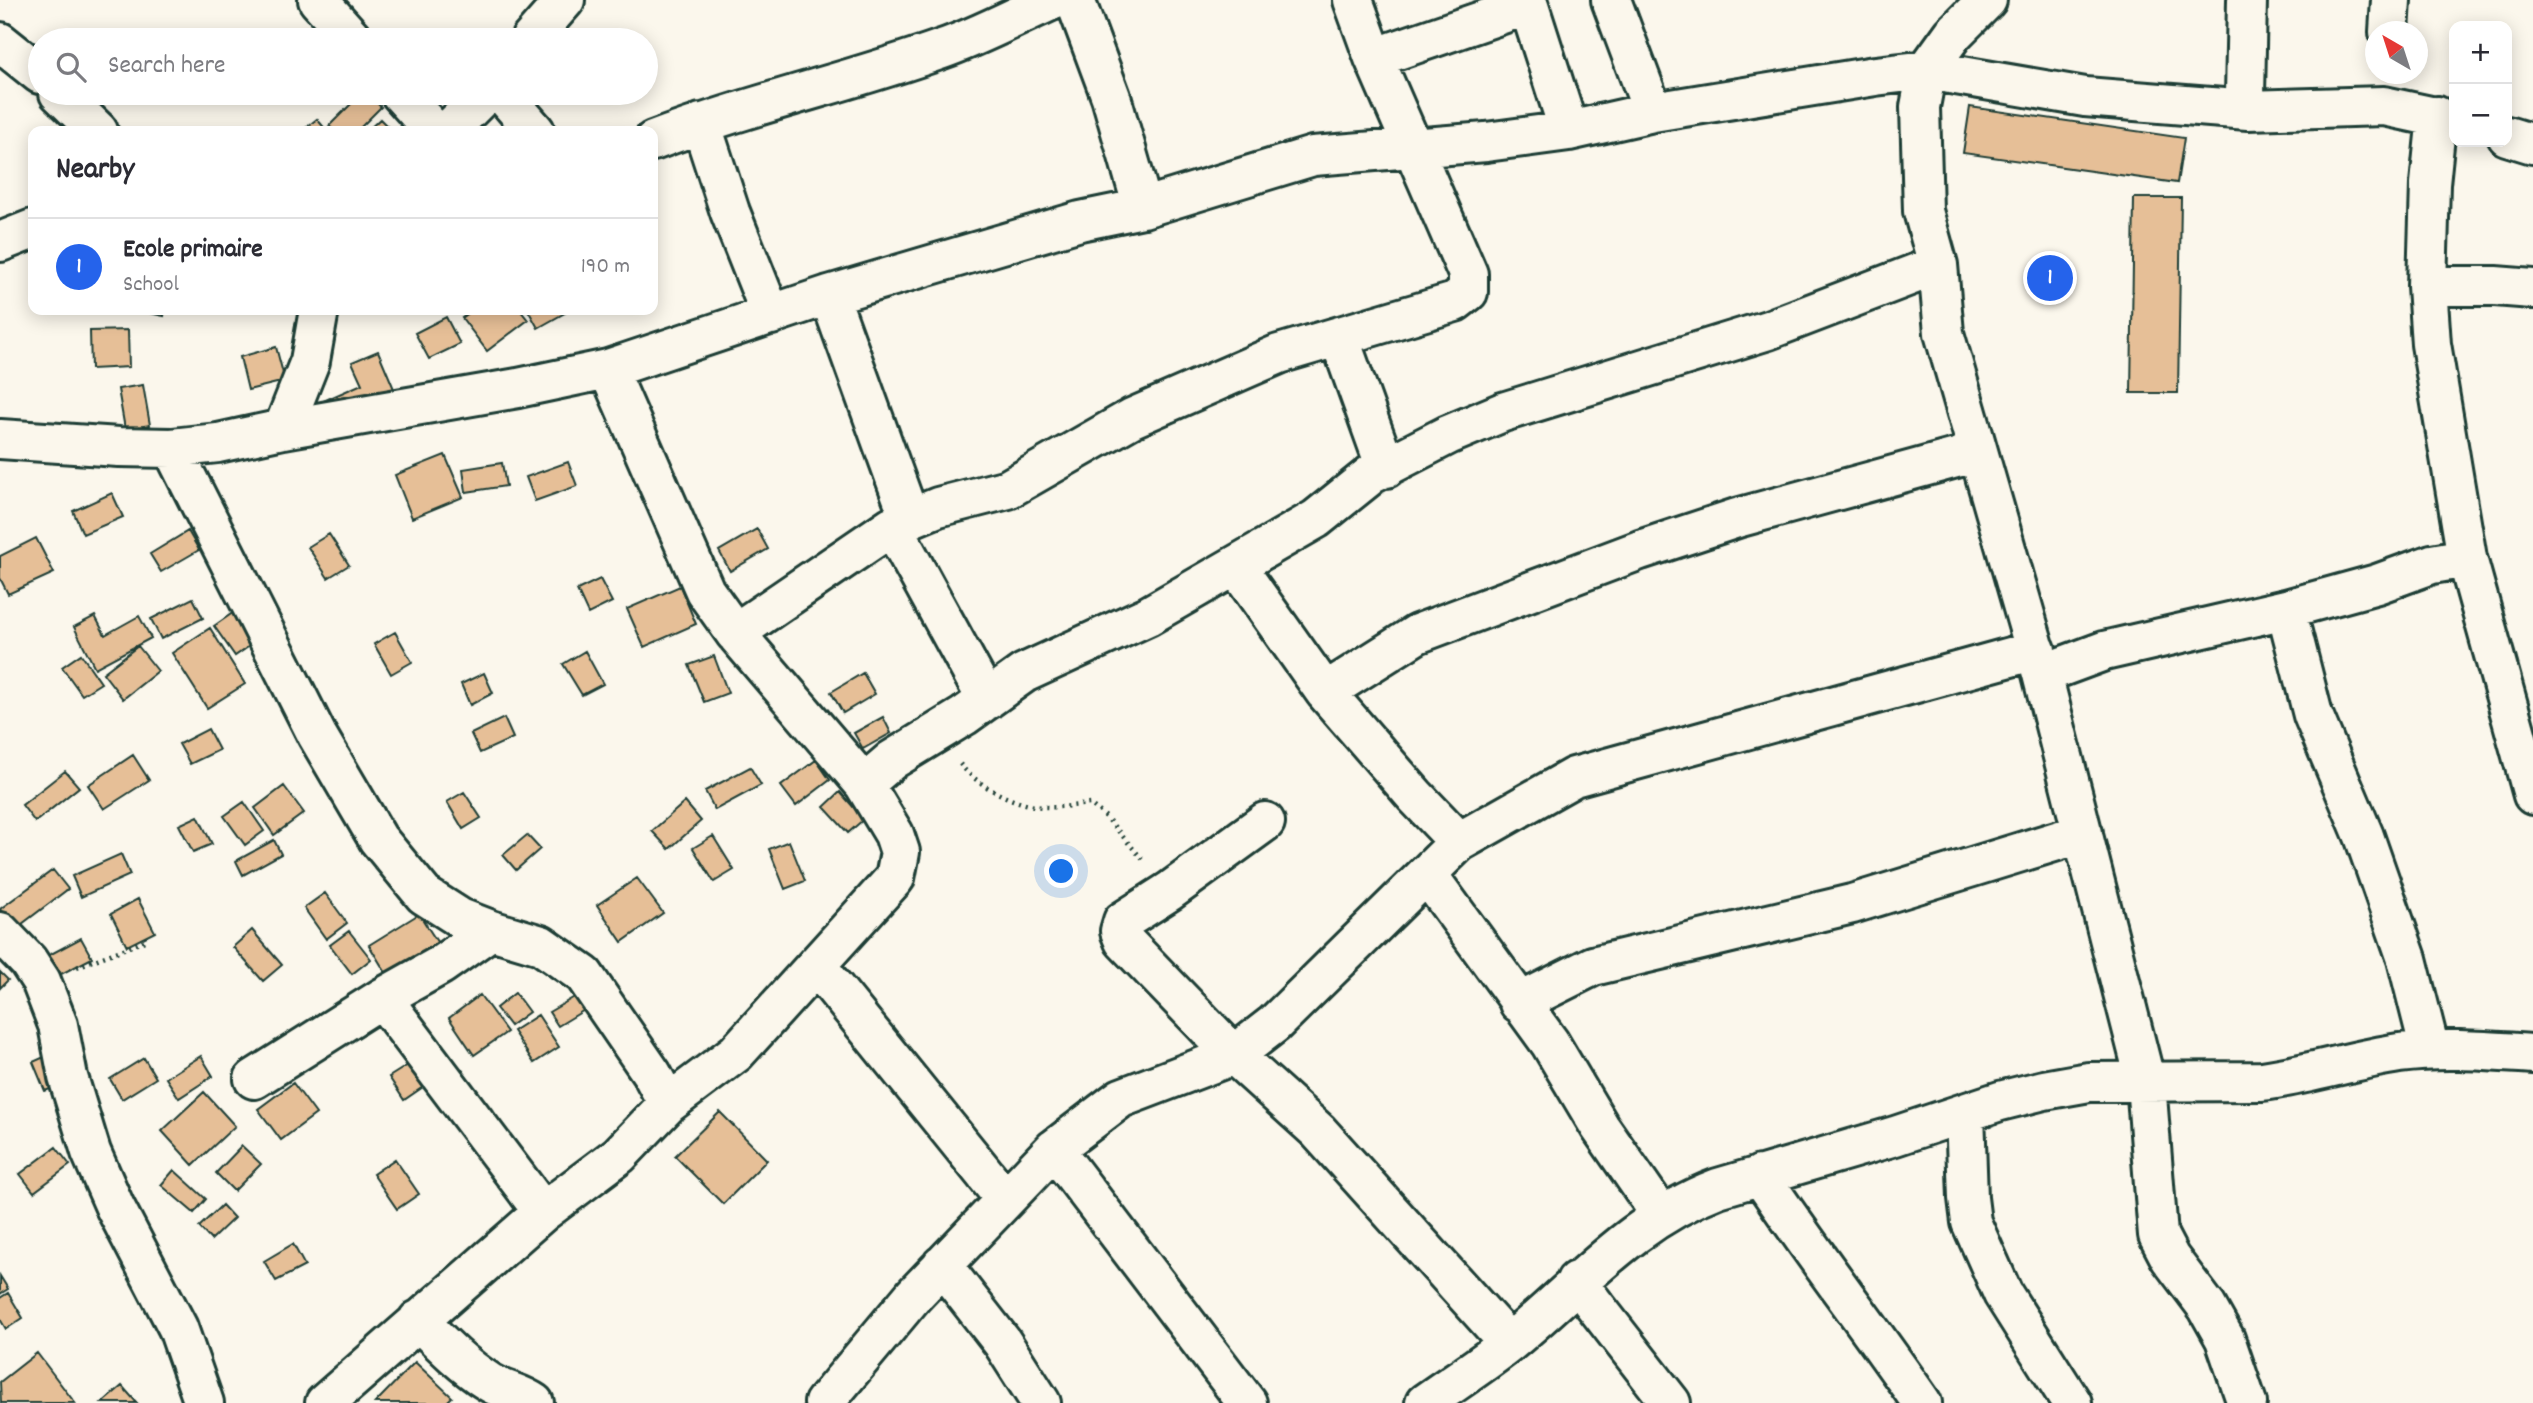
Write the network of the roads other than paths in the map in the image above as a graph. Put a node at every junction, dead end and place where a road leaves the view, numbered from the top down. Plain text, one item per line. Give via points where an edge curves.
1 (318, 0) edge
2 (1054, 0) edge
3 (1074, 0) edge
4 (1353, 0) edge
5 (1611, 0) edge
6 (1987, 0) edge
7 (2247, 0) edge
8 (2391, 0) edge
9 (1527, 2) edge
10 (2390, 21) edge
11 (343, 28) edge
12 (0, 42) edge
13 (1374, 58) junction
14 (28, 64) edge
15 (1927, 70) junction
16 (2385, 90) edge
17 (72, 105) edge
18 (411, 105) edge
19 (474, 105) edge
20 (512, 105) edge
21 (2248, 110) junction
22 (1654, 112) junction
23 (2446, 118) edge
24 (701, 123) junction
25 (93, 126) edge
26 (430, 126) edge
27 (453, 126) edge
28 (531, 126) edge
29 (1569, 131) junction
30 (2512, 138) edge
31 (658, 139) edge
32 (2533, 144) edge
33 (1412, 147) junction
34 (1143, 208) junction
35 (28, 231) edge
36 (0, 242) edge
37 (1938, 265) junction
38 (2427, 286) junction
39 (2533, 289) edge
40 (829, 295) junction
41 (314, 315) edge
42 (771, 315) junction
43 (1339, 337) junction
44 (608, 369) junction
45 (283, 429) junction
46 (0, 439) edge
47 (172, 448) junction
48 (1978, 452) junction
49 (1386, 468) junction
50 (901, 522) junction
51 (2467, 558) junction
52 (1236, 566) junction
53 (2286, 609) junction
54 (735, 633) junction
55 (2039, 662) junction
56 (1325, 692) junction
57 (986, 700) junction
58 (864, 784) junction
59 (2533, 794) edge
60 (1265, 822) dead end
61 (2083, 833) junction
62 (1459, 842) junction
63 (1427, 874) junction
64 (491, 930) junction
65 (0, 932) edge
66 (816, 965) junction
67 (382, 998) junction
68 (1519, 1003) junction
69 (2430, 1050) junction
70 (2533, 1054) edge
71 (1234, 1055) junction
72 (254, 1079) dead end
73 (2146, 1083) junction
74 (668, 1104) junction
75 (1965, 1114) junction
76 (1054, 1149) junction
77 (1760, 1175) junction
78 (1005, 1199) junction
79 (543, 1212) junction
80 (1661, 1215) junction
81 (942, 1265) junction
82 (1576, 1282) junction
83 (418, 1320) junction
84 (1509, 1343) junction
85 (204, 1403) edge
86 (325, 1403) edge
87 (534, 1403) edge
88 (824, 1403) edge
89 (1041, 1403) edge
90 (1247, 1403) edge
91 (1425, 1403) edge
92 (1671, 1403) edge
93 (1922, 1403) edge
94 (2072, 1403) edge
95 (2247, 1403) edge

1 - 11 street
2 - 24 street via 944,48
3 - 34 street via 1111,97
4 - 13 street
5 - 22 street
6 - 15 street via 1953,34
7 - 21 street
8 - 10 street
9 - 13 street
9 - 29 street
12 - 14 street
13 - 33 street
15 - 21 street via 2085,97
15 - 22 street
15 - 37 street via 1920,107 1923,211
16 - 21 street
16 - 23 street
17 - 25 street
18 - 26 street
19 - 27 street
20 - 28 street
22 - 29 street
23 - 38 street via 2430,184
24 - 31 street
24 - 42 street
29 - 33 street
30 - 32 street
33 - 34 street via 1313,156
33 - 43 street via 1468,274 1468,292 1455,302
34 - 40 street via 1080,221
35 - 36 street
37 - 48 street via 1944,333
37 - 49 street via 1768,330 1503,412
38 - 39 street
38 - 51 street via 2431,344
40 - 42 street
40 - 50 street
41 - 45 street via 310,361
42 - 44 street
43 - 49 street
43 - 50 street via 1279,354 1132,418 1008,489
44 - 45 street
44 - 54 street via 705,591
45 - 47 street
46 - 47 street
47 - 64 street via 317,735 378,839 424,895 460,918
48 - 55 street
48 - 56 street via 1737,518 1628,554 1418,635
49 - 52 street via 1316,519
50 - 54 street
50 - 57 street
51 - 53 street via 2432,564
51 - 59 street
52 - 56 street
52 - 57 street via 1148,616 1024,673
53 - 55 street
53 - 69 street via 2313,715 2364,836 2407,959
54 - 58 street
55 - 61 street
55 - 62 street via 1574,777
56 - 62 street
57 - 58 street via 892,760
58 - 66 street via 900,852 895,878
60 - 71 street via 1123,920 1120,931 1124,941
61 - 68 street via 1852,904 1593,966
61 - 73 street
62 - 63 street
63 - 68 street
63 - 71 street via 1274,1024
64 - 67 street
64 - 74 street via 541,945 584,975
65 - 85 street via 41,982 58,1025 91,1152 178,1328
66 - 74 street via 736,1053
66 - 78 street
67 - 72 street
67 - 79 street
68 - 80 street
69 - 70 street
69 - 73 street via 2262,1081
71 - 76 street via 1121,1098
71 - 84 street via 1318,1132
73 - 75 street via 2078,1084 2000,1101
73 - 95 street via 2158,1235 2225,1339
74 - 79 street via 619,1155
75 - 77 street
75 - 94 street via 1971,1222 2003,1294
76 - 78 street
76 - 90 street
77 - 80 street via 1689,1198
77 - 93 street
78 - 81 street
79 - 83 street
80 - 82 street
81 - 88 street
81 - 89 street via 1002,1342
82 - 84 street
82 - 92 street
83 - 86 street
83 - 87 street via 459,1361 491,1384
84 - 91 street

